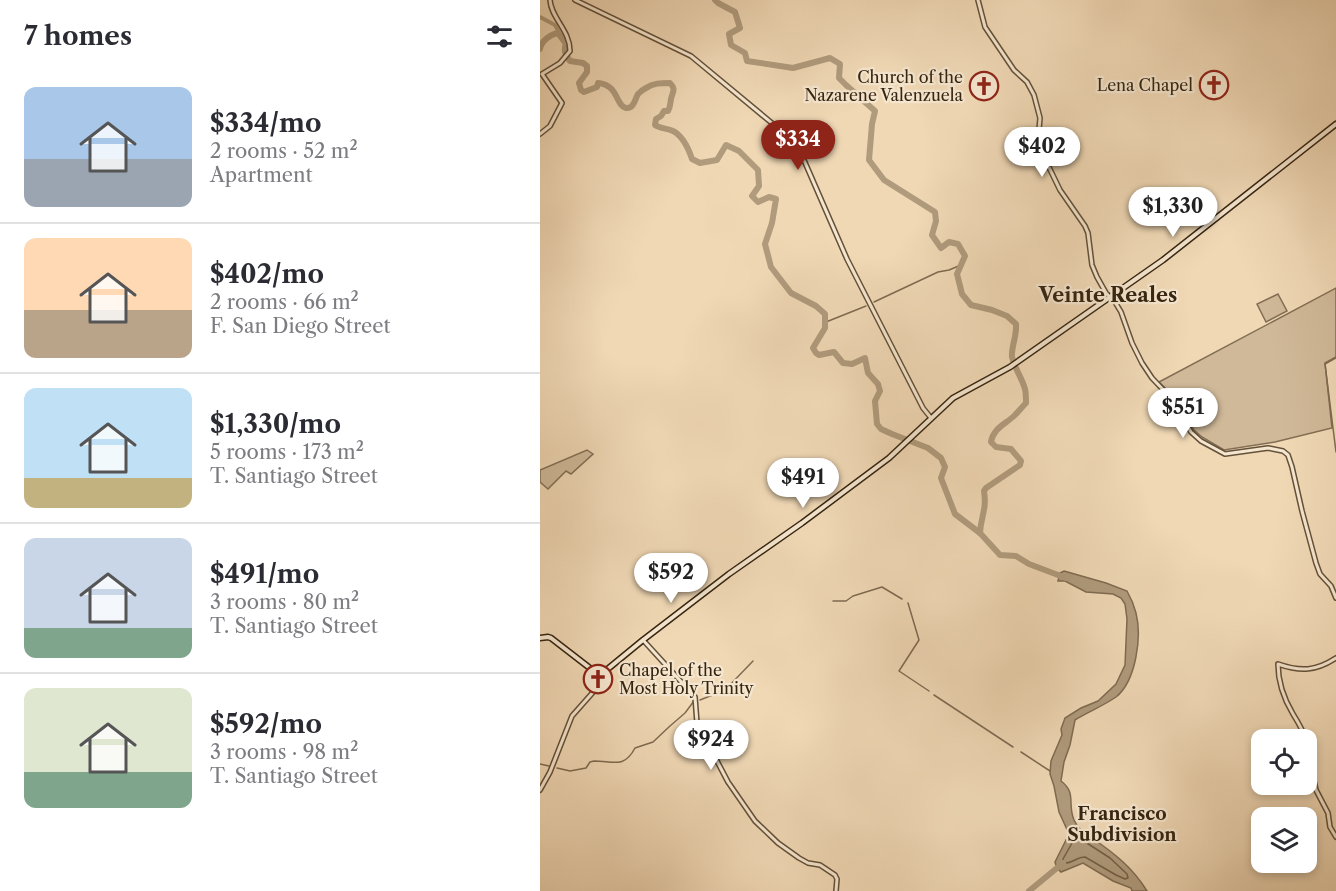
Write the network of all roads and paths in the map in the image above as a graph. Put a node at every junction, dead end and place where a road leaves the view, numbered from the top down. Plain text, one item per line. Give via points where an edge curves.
1 (550, 0) edge
2 (575, 0) edge
3 (978, 0) edge
4 (1336, 124) edge
5 (540, 134) edge
6 (1110, 297) junction
7 (931, 418) junction
8 (1336, 598) edge
9 (540, 638) edge
10 (643, 640) junction
11 (1336, 658) edge
12 (604, 672) junction
13 (1302, 729) edge
14 (540, 790) edge
15 (1317, 792) edge
16 (1336, 837) edge
17 (836, 891) edge

1 - 5 street via 570,44 569,54 542,74 562,103 550,126
2 - 7 street via 691,56 796,142 847,259
3 - 6 street via 985,27 1034,95 1040,118 1038,141 1044,157 1060,190 1085,226 1096,277
4 - 6 main road
6 - 7 main road via 1018,362 953,398
6 - 8 street via 1121,312 1142,363 1196,437 1225,454 1268,447 1288,455 1316,563
7 - 10 main road via 879,466
9 - 12 main road via 551,638 595,672
10 - 12 main road
10 - 17 street via 695,697 697,723 728,782 755,821 788,850 835,875
11 - 13 street via 1312,669 1278,664 1287,703
12 - 14 street via 603,681 570,720
15 - 16 street

